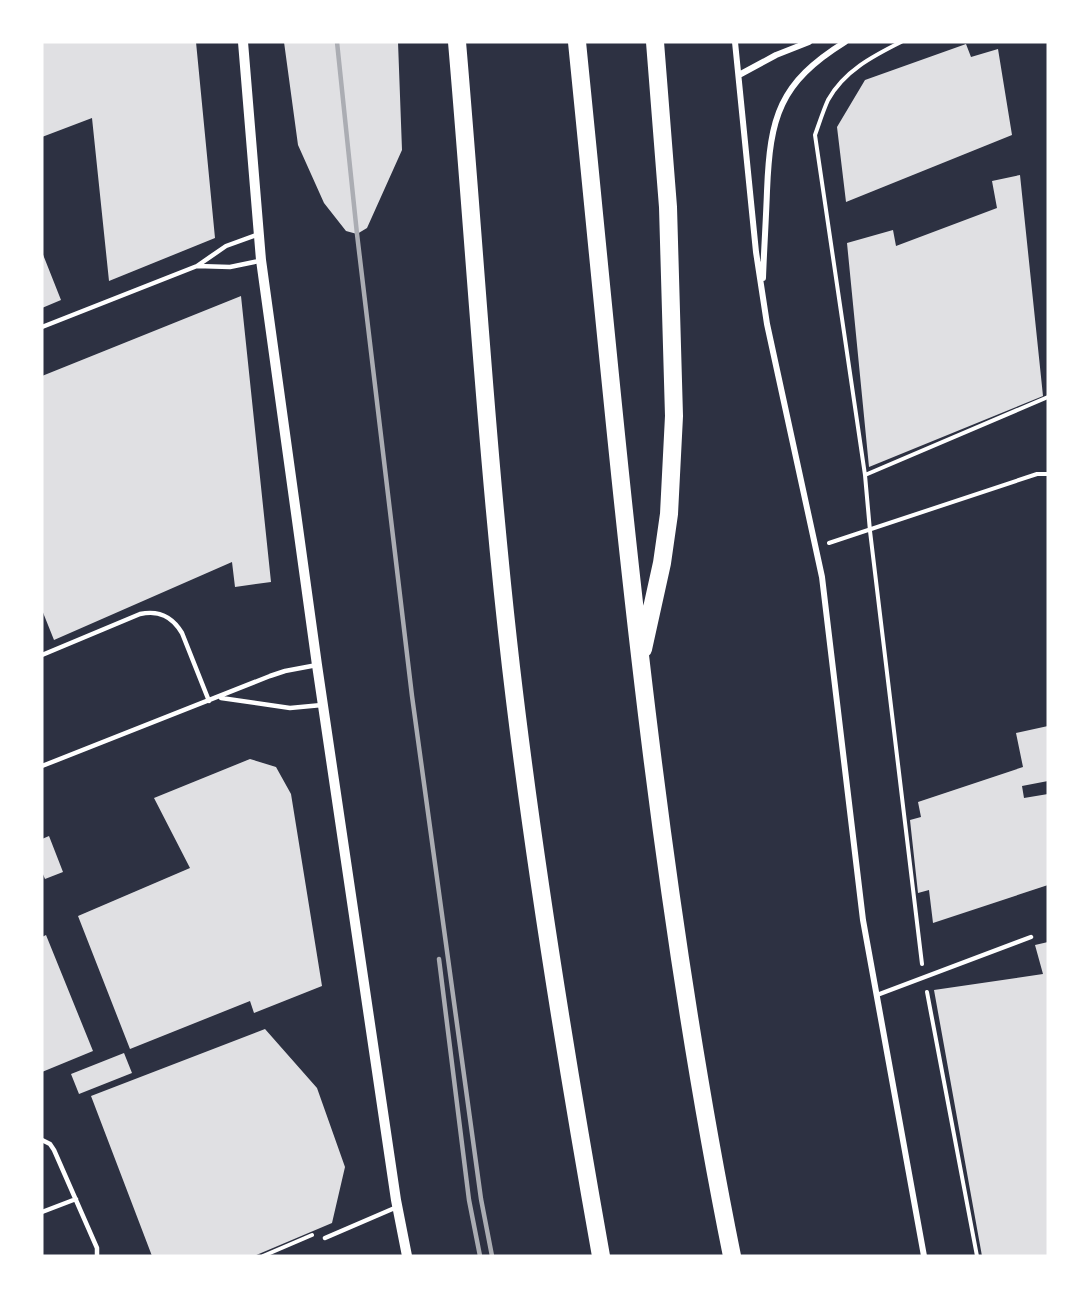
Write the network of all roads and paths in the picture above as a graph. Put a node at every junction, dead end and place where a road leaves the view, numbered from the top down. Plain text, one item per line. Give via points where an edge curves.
1 (243, 42) edge
2 (457, 42) edge
3 (577, 42) edge
4 (655, 42) edge
5 (735, 42) edge
6 (809, 42) edge
7 (845, 42) edge
8 (900, 42) edge
9 (739, 75) junction
10 (259, 234) junction
11 (261, 260) junction
12 (197, 266) junction
13 (763, 290) junction
14 (42, 327) edge
15 (1048, 397) edge
16 (1048, 474) edge
17 (865, 475) junction
18 (870, 531) junction
19 (817, 547) junction
20 (42, 655) edge
21 (640, 659) junction
22 (316, 665) junction
23 (218, 698) junction
24 (209, 701) junction
25 (322, 705) junction
26 (42, 766) edge
27 (1031, 937) dead end
28 (924, 977) junction
29 (877, 995) junction
30 (42, 1140) edge
31 (76, 1199) junction
32 (397, 1207) junction
33 (42, 1212) edge
34 (325, 1238) dead end
35 (97, 1256) edge
36 (407, 1256) edge
37 (601, 1256) edge
38 (732, 1256) edge
39 (924, 1256) edge
40 (977, 1256) edge

1 - 10 street
2 - 37 highway via 511,666 541,896
3 - 21 highway
4 - 21 highway via 668,207 674,435 662,563
5 - 9 street
6 - 9 street
7 - 13 street via 824,55 797,81 772,131
8 - 17 path via 849,73 829,99 815,135
9 - 13 street
10 - 11 street
10 - 12 lane via 226,246
11 - 12 lane via 230,267
11 - 22 street
12 - 14 lane
13 - 19 street via 767,324
15 - 17 path
16 - 18 path via 1037,474
17 - 18 path
18 - 19 path
18 - 28 path
19 - 29 street via 863,920
20 - 24 lane via 140,614 160,613 177,624
21 - 38 highway via 673,908
22 - 23 lane via 285,671
22 - 25 street
23 - 24 lane
23 - 25 lane via 290,708
24 - 26 lane
25 - 32 street
27 - 28 lane
28 - 29 lane
28 - 40 path
29 - 39 street
30 - 31 lane via 54,1150
31 - 33 lane
31 - 35 lane
32 - 34 lane
32 - 36 street

